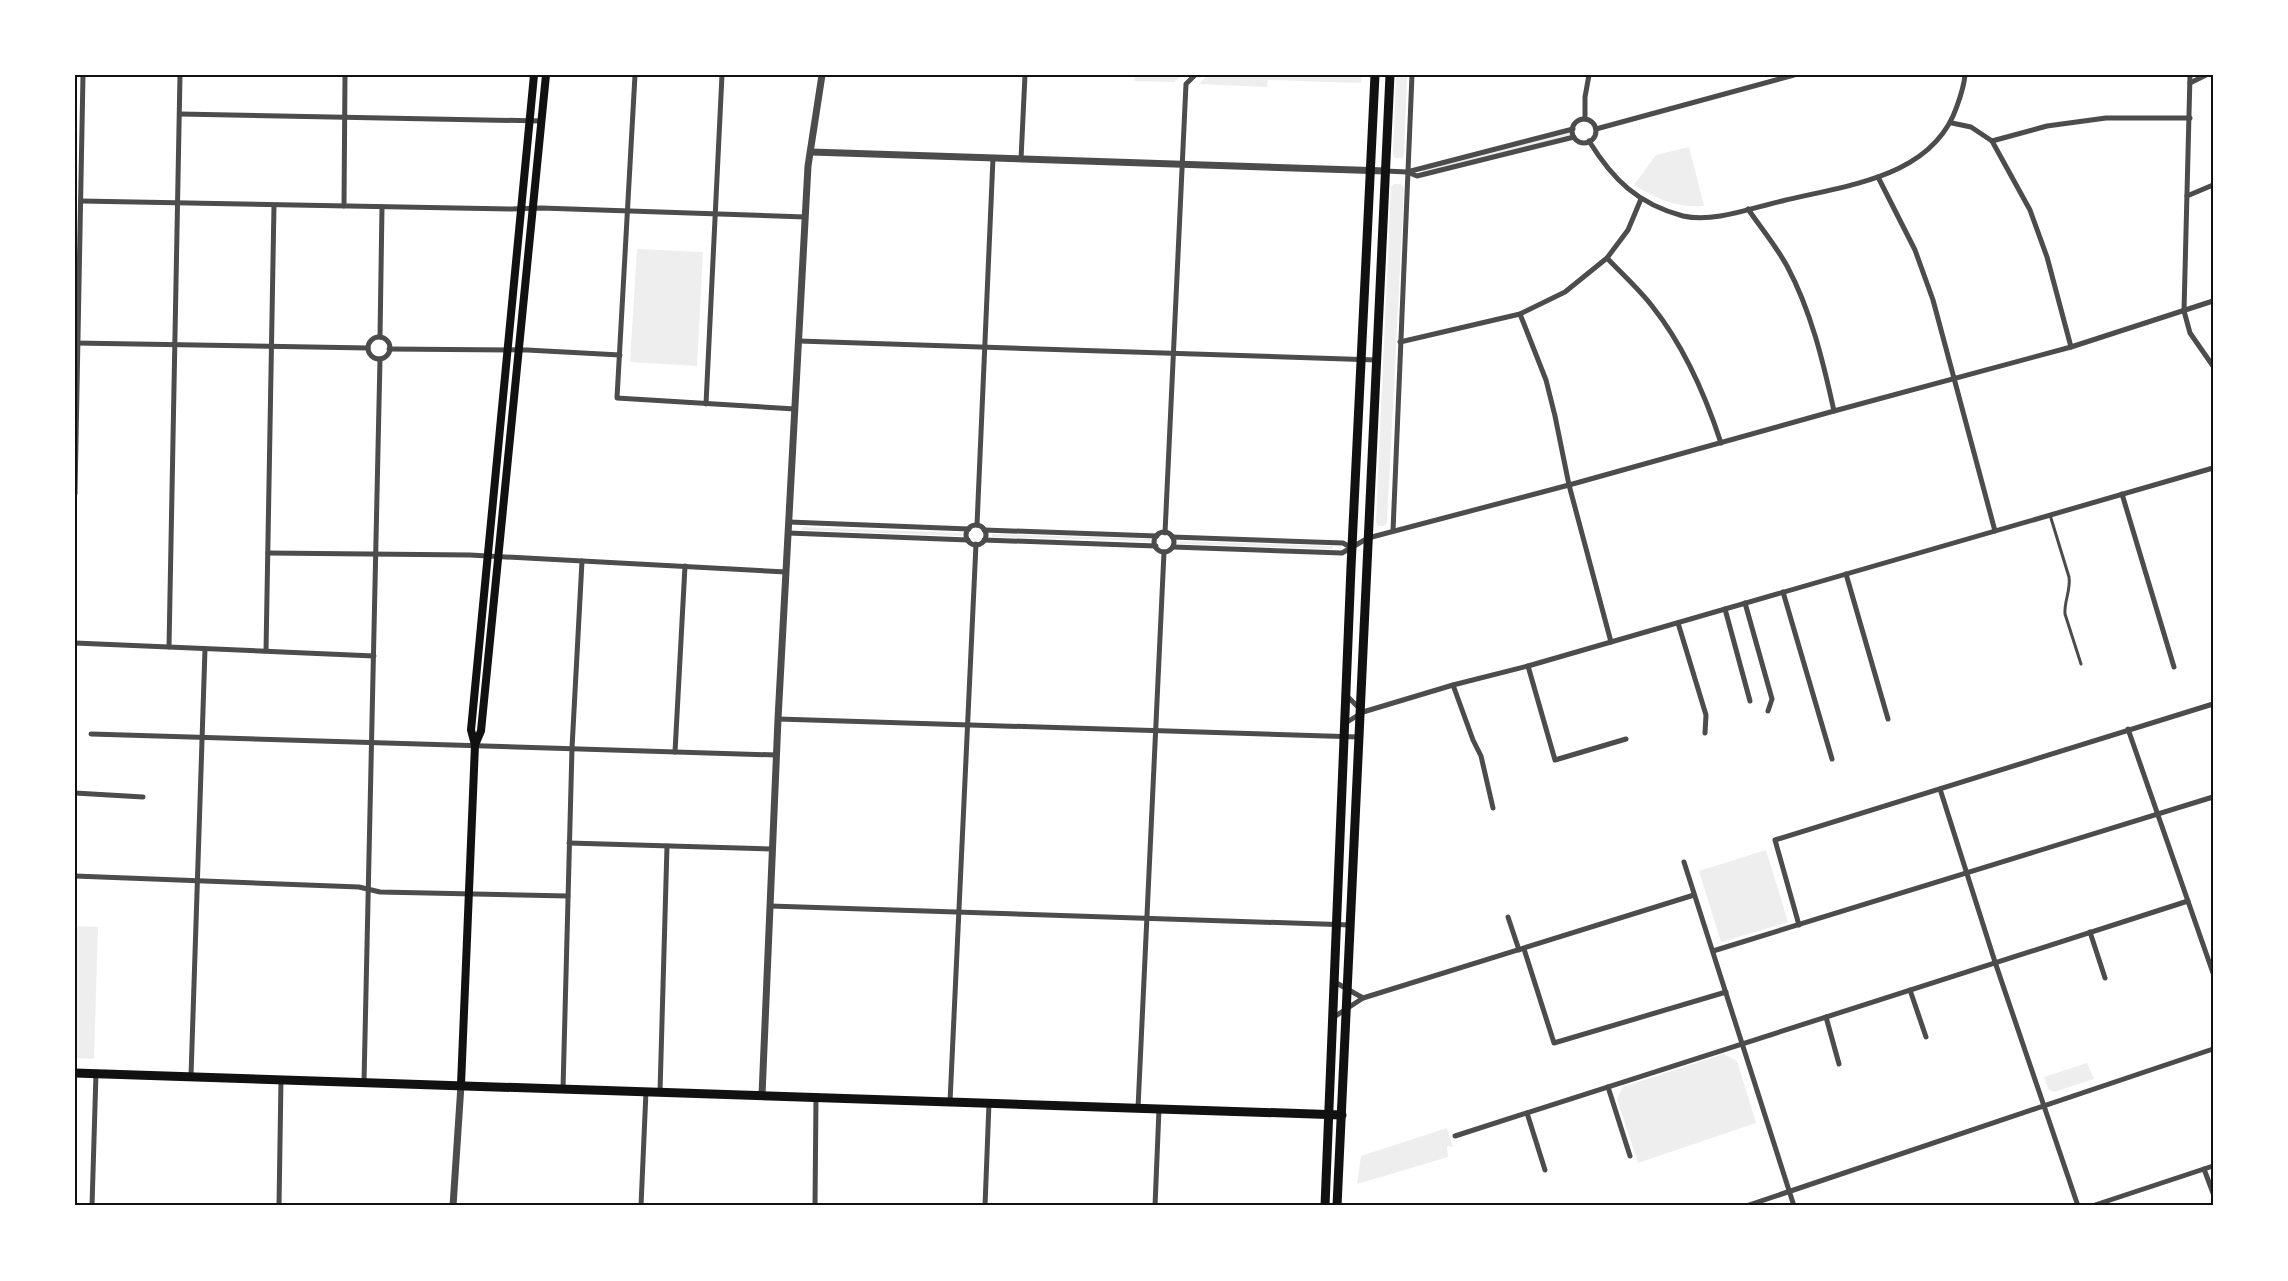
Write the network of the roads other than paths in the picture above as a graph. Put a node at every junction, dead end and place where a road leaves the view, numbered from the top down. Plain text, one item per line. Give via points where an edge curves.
1 (83, 75) edge
2 (180, 75) edge
3 (345, 75) edge
4 (534, 75) edge
5 (546, 75) edge
6 (635, 75) edge
7 (722, 75) edge
8 (822, 75) edge
9 (1024, 75) edge
10 (1195, 75) edge
11 (1375, 75) edge
12 (1390, 75) edge
13 (1412, 75) edge
14 (1590, 75) edge
15 (1794, 75) edge
16 (1965, 75) edge
17 (2190, 75) edge
18 (2206, 75) edge
19 (2190, 82) junction
20 (180, 114) junction
21 (345, 117) junction
22 (2190, 118) junction
23 (1585, 119) junction
24 (529, 120) junction
25 (542, 121) junction
26 (1952, 123) junction
27 (1573, 129) junction
28 (1596, 129) junction
29 (1574, 137) junction
30 (1589, 141) junction
31 (1992, 141) junction
32 (811, 152) junction
33 (993, 158) junction
34 (1021, 159) junction
35 (1182, 164) junction
36 (1371, 171) junction
37 (1386, 171) junction
38 (1407, 172) junction
39 (1878, 177) junction
40 (2213, 185) edge
41 (2187, 196) junction
42 (1641, 199) junction
43 (81, 201) junction
44 (178, 203) junction
45 (274, 205) junction
46 (344, 206) junction
47 (382, 207) junction
48 (533, 208) junction
49 (521, 209) junction
50 (1748, 209) junction
51 (628, 211) junction
52 (715, 214) junction
53 (805, 217) junction
54 (1607, 258) junction
55 (2213, 301) edge
56 (2184, 311) junction
57 (1520, 314) junction
58 (380, 337) junction
59 (798, 340) junction
60 (1400, 342) junction
61 (77, 343) edge
62 (176, 345) junction
63 (271, 347) junction
64 (985, 347) junction
65 (2071, 347) junction
66 (368, 348) junction
67 (389, 349) junction
68 (507, 351) junction
69 (519, 351) junction
70 (1173, 353) junction
71 (620, 356) junction
72 (380, 358) junction
73 (1361, 360) junction
74 (1376, 360) junction
75 (2213, 366) edge
76 (1954, 379) junction
77 (706, 404) junction
78 (795, 409) junction
79 (1834, 411) junction
80 (1721, 443) junction
81 (2213, 468) edge
82 (1569, 485) junction
83 (2122, 494) junction
84 (75, 495) edge
85 (2050, 515) junction
86 (789, 522) junction
87 (977, 525) junction
88 (969, 529) junction
89 (984, 530) junction
90 (1393, 531) junction
91 (1995, 531) junction
92 (788, 533) junction
93 (1165, 533) junction
94 (1157, 536) junction
95 (1172, 537) junction
96 (1368, 538) junction
97 (968, 540) junction
98 (984, 540) junction
99 (976, 544) junction
100 (1156, 546) junction
101 (1173, 547) junction
102 (1352, 548) junction
103 (1164, 552) junction
104 (268, 553) junction
105 (376, 554) junction
106 (486, 556) junction
107 (498, 556) junction
108 (582, 561) junction
109 (685, 566) junction
110 (786, 572) junction
111 (1846, 574) junction
112 (1783, 592) junction
113 (1745, 603) junction
114 (1725, 609) junction
115 (1678, 622) junction
116 (1611, 642) junction
117 (75, 644) edge
118 (170, 647) junction
119 (205, 649) junction
120 (266, 651) junction
121 (374, 656) junction
122 (2081, 664) dead end
123 (1528, 666) junction
124 (2174, 667) dead end
125 (1453, 685) junction
126 (1345, 694) junction
127 (1750, 701) dead end
128 (2213, 704) edge
129 (1768, 711) dead end
130 (1361, 712) junction
131 (778, 719) junction
132 (1888, 719) dead end
133 (1344, 724) junction
134 (968, 725) junction
135 (2128, 729) junction
136 (1156, 731) junction
137 (1705, 733) dead end
138 (91, 734) dead end
139 (202, 737) junction
140 (1359, 737) junction
141 (1341, 739) junction
142 (1626, 739) dead end
143 (372, 742) junction
144 (475, 745) junction
145 (572, 748) junction
146 (675, 752) junction
147 (776, 756) junction
148 (1358, 759) junction
149 (1832, 759) dead end
150 (1940, 789) junction
151 (75, 793) edge
152 (144, 797) dead end
153 (2213, 797) edge
154 (1493, 808) dead end
155 (2158, 814) junction
156 (569, 843) junction
157 (667, 846) junction
158 (772, 849) junction
159 (1684, 862) dead end
160 (1967, 873) junction
161 (75, 876) edge
162 (197, 881) junction
163 (368, 889) junction
164 (468, 895) junction
165 (1694, 895) junction
166 (568, 896) junction
167 (2188, 901) junction
168 (770, 906) junction
169 (959, 912) junction
170 (1508, 916) dead end
171 (1147, 918) junction
172 (1336, 924) junction
173 (1351, 925) junction
174 (1799, 925) junction
175 (2090, 932) junction
176 (1522, 950) junction
177 (1713, 951) junction
178 (1995, 962) junction
179 (2213, 973) edge
180 (2105, 978) dead end
181 (1333, 981) junction
182 (1348, 989) junction
183 (1910, 990) junction
184 (1726, 992) junction
185 (1363, 998) junction
186 (1347, 1008) junction
187 (1826, 1017) junction
188 (1332, 1019) junction
189 (1926, 1038) dead end
190 (1742, 1044) junction
191 (2213, 1049) edge
192 (1839, 1064) dead end
193 (75, 1072) edge
194 (96, 1073) junction
195 (191, 1076) junction
196 (281, 1079) junction
197 (364, 1082) junction
198 (461, 1085) junction
199 (1608, 1087) junction
200 (563, 1089) junction
201 (646, 1092) junction
202 (660, 1092) junction
203 (762, 1095) junction
204 (816, 1097) junction
205 (950, 1102) junction
206 (989, 1103) junction
207 (2043, 1106) junction
208 (1138, 1108) junction
209 (1160, 1109) junction
210 (1527, 1113) junction
211 (1327, 1115) junction
212 (1342, 1115) junction
213 (1455, 1136) dead end
214 (1630, 1156) dead end
215 (2213, 1166) edge
216 (2204, 1169) junction
217 (1545, 1170) dead end
218 (1789, 1191) junction
219 (2213, 1193) edge
220 (92, 1206) edge
221 (279, 1206) edge
222 (453, 1206) edge
223 (641, 1206) edge
224 (815, 1206) edge
225 (985, 1206) edge
226 (1155, 1206) edge
227 (1325, 1206) edge
228 (1337, 1206) edge
229 (1746, 1206) edge
230 (1794, 1206) edge
231 (2078, 1206) edge
232 (2092, 1206) edge

1 - 43 street
2 - 20 street
3 - 21 street
4 - 24 main road
5 - 25 main road
6 - 51 street
7 - 52 street
8 - 32 street
9 - 34 street
10 - 35 street via 1186,84
11 - 36 main road
12 - 37 main road
13 - 38 street
14 - 23 street
15 - 28 street
16 - 26 street
17 - 19 street
18 - 19 street
19 - 22 street
20 - 21 street
20 - 44 street
21 - 24 street
21 - 46 street
22 - 31 street via 2106,118 2047,126
22 - 41 street
23 - 27 street via 1577,121
23 - 28 street
24 - 25 street
24 - 49 main road
25 - 48 main road
26 - 31 street via 1971,127
26 - 39 street via 1910,164
27 - 29 street
27 - 38 street
28 - 30 street
29 - 30 street
29 - 38 street via 1417,176
30 - 42 street via 1616,180
31 - 65 street via 2033,219
32 - 33 street
32 - 53 street
33 - 34 street
33 - 64 street
34 - 35 street
35 - 36 street
35 - 70 street
36 - 37 street
36 - 73 main road
37 - 38 street
37 - 74 main road
38 - 60 street
39 - 50 street
39 - 76 street via 1915,250
40 - 41 street
41 - 56 street
42 - 50 street via 1686,216 1720,216
42 - 54 street via 1628,230
43 - 44 street
43 - 61 street
44 - 45 street
44 - 62 street
45 - 46 street
45 - 63 street
46 - 47 street
47 - 49 street
47 - 58 street
48 - 49 street
48 - 51 street
48 - 69 main road
49 - 68 main road
50 - 79 street via 1786,265 1807,309
51 - 52 street
51 - 71 street
52 - 53 street
52 - 77 street
53 - 59 street
54 - 57 street via 1565,292
54 - 80 street via 1652,306 1683,352 1706,399
55 - 56 street
56 - 65 street
56 - 75 street via 2190,333
57 - 60 street
57 - 82 street via 1546,380
58 - 66 street via 372,340
58 - 67 street via 388,342
59 - 64 street
59 - 78 street
60 - 90 street
61 - 62 street
61 - 84 street
62 - 63 street
62 - 118 street
63 - 66 street
63 - 104 street
64 - 70 street
64 - 87 street
65 - 76 street
66 - 72 street via 371,355
67 - 68 street
67 - 72 street
68 - 69 street
68 - 106 main road
69 - 71 street
69 - 107 main road
70 - 73 street
70 - 93 street
71 - 77 street via 617,398
72 - 105 street
73 - 74 street
73 - 102 main road
74 - 96 main road
76 - 79 street
76 - 91 street
77 - 78 street
78 - 86 street
79 - 80 street
80 - 82 street
81 - 83 street
82 - 90 street
82 - 116 street
83 - 85 street
83 - 124 street
85 - 91 street
85 - 122 lane via 2069,577 2065,614
86 - 88 street
86 - 92 street
87 - 88 street
87 - 89 street
88 - 97 street
89 - 94 street
89 - 98 street
90 - 96 street
91 - 111 street
92 - 97 street
92 - 110 street
93 - 94 street
93 - 95 street
94 - 100 street
95 - 101 street
95 - 102 street via 1343,543
96 - 102 street
96 - 130 main road
97 - 99 street
98 - 99 street
98 - 100 street
99 - 134 street
100 - 103 street
101 - 102 street via 1342,553
101 - 103 street
102 - 126 main road
103 - 136 street
104 - 105 street
104 - 120 street
105 - 106 street
105 - 121 street
106 - 107 street
106 - 144 main road via 471,730
107 - 108 street
107 - 144 main road via 481,731
108 - 109 street
108 - 145 street
109 - 110 street
109 - 146 street
110 - 131 street
111 - 112 street
111 - 132 street
112 - 113 street
112 - 149 street
113 - 114 street
113 - 129 street via 1772,699
114 - 115 street
114 - 127 street
115 - 116 street
115 - 137 street via 1706,715
116 - 123 street
117 - 118 street
118 - 119 street
119 - 120 street
119 - 139 street
120 - 121 street
121 - 143 street
123 - 125 street
123 - 142 street via 1556,760
125 - 130 street
125 - 154 street via 1481,756
126 - 130 street
126 - 133 main road
128 - 135 street
130 - 133 street
130 - 140 main road
131 - 134 street
131 - 147 street
133 - 141 main road
134 - 136 street
134 - 169 street
135 - 150 street
135 - 155 street
136 - 141 street
136 - 171 street
138 - 139 street
139 - 143 street
139 - 162 street
140 - 141 street
140 - 148 main road
141 - 148 street
141 - 172 main road
143 - 144 street
143 - 163 street
144 - 145 street
144 - 164 main road
145 - 146 street
145 - 156 street
146 - 147 street
147 - 158 street
148 - 173 main road
150 - 160 street
150 - 174 street via 1775,840
151 - 152 street
153 - 155 street
155 - 160 street
155 - 167 street
156 - 157 street
156 - 166 street
157 - 158 street
157 - 202 street
158 - 168 street
159 - 165 street
160 - 174 street
160 - 178 street
161 - 162 street
162 - 163 street
162 - 195 street
163 - 164 street
163 - 197 street
164 - 166 street
164 - 198 main road
165 - 176 street
165 - 177 street
166 - 200 street
167 - 175 street
167 - 179 street
168 - 169 street
168 - 203 street
169 - 171 street
169 - 205 street
170 - 176 street
171 - 172 street
171 - 208 street
172 - 173 street
172 - 181 main road
173 - 182 main road
174 - 177 street
175 - 178 street
175 - 180 street
176 - 184 street via 1554,1043
176 - 185 street
177 - 184 street
178 - 183 street
178 - 207 street
181 - 182 street
181 - 188 main road
182 - 185 street
182 - 186 main road
183 - 187 street
183 - 189 street
184 - 190 street
185 - 186 street
186 - 188 street
186 - 212 main road
187 - 190 street
187 - 192 street
188 - 211 main road
190 - 199 street
190 - 218 street
191 - 207 street
193 - 194 main road
194 - 195 main road
194 - 220 street
195 - 196 main road
196 - 197 main road
196 - 221 street
197 - 198 main road
198 - 200 main road
198 - 222 street
199 - 210 street
199 - 214 street
200 - 201 main road
201 - 202 main road
201 - 223 street
202 - 203 main road
203 - 204 main road
204 - 205 main road
204 - 224 street
205 - 206 main road
206 - 208 main road
206 - 225 street
207 - 218 street
207 - 231 street
208 - 209 main road
209 - 211 main road
209 - 226 street
210 - 213 street
210 - 217 street
211 - 212 main road
211 - 227 main road
212 - 228 main road
215 - 216 street
216 - 219 street
216 - 232 street
218 - 229 street
218 - 230 street

